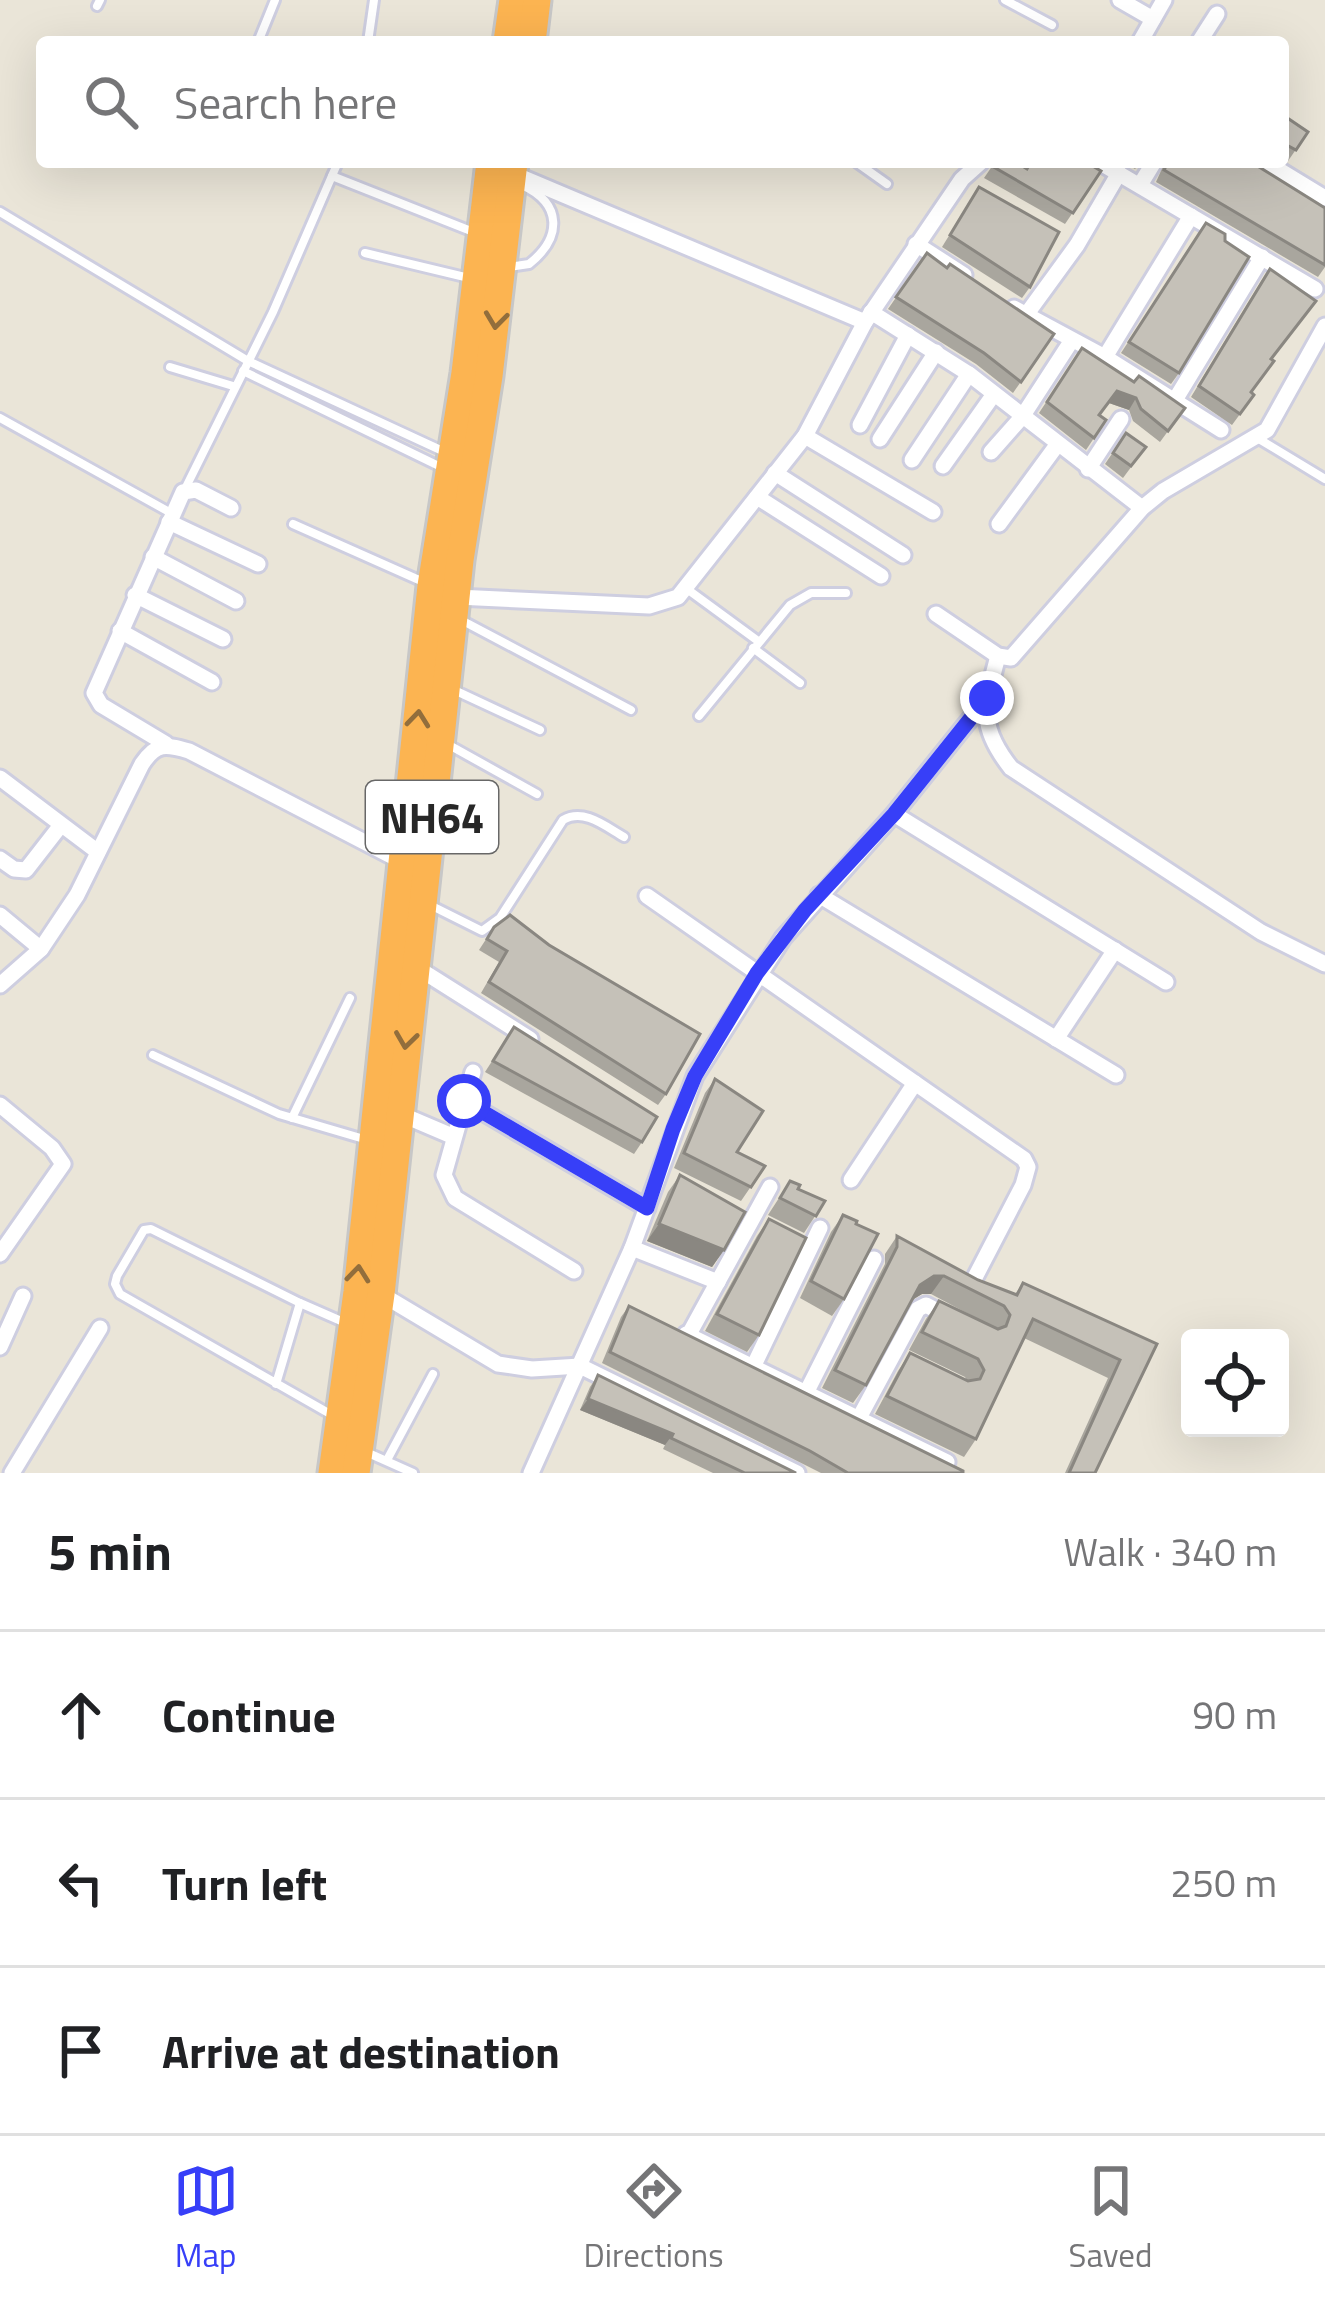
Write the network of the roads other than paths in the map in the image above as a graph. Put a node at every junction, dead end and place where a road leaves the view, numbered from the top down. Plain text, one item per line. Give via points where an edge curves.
1 (275, 0) edge
2 (374, 0) edge
3 (513, 0) edge
4 (537, 0) edge
5 (1005, 0) edge
6 (1120, 0) edge
7 (1164, 0) edge
8 (1217, 14) dead end
9 (1153, 19) junction
10 (1052, 25) dead end
11 (260, 36) edge
12 (369, 36) edge
13 (508, 36) edge
14 (533, 36) edge
15 (1143, 36) edge
16 (1203, 36) edge
17 (335, 168) edge
18 (864, 168) edge
19 (974, 168) edge
20 (1109, 168) edge
21 (1150, 168) edge
22 (1276, 168) edge
23 (504, 169) edge
24 (1118, 173) junction
25 (332, 176) junction
26 (962, 179) junction
27 (887, 184) dead end
28 (1140, 185) junction
29 (982, 190) edge
30 (1325, 198) edge
31 (0, 212) edge
32 (1191, 216) junction
33 (1058, 234) edge
34 (482, 235) junction
35 (916, 244) junction
36 (1077, 245) junction
37 (365, 253) dead end
38 (1262, 257) junction
39 (489, 274) junction
40 (971, 280) edge
41 (1315, 289) dead end
42 (1008, 304) edge
43 (1026, 315) junction
44 (868, 316) junction
45 (1325, 326) edge
46 (908, 335) junction
47 (1072, 340) junction
48 (937, 352) junction
49 (1105, 358) junction
50 (246, 366) junction
51 (170, 367) dead end
52 (969, 374) junction
53 (233, 386) junction
54 (994, 394) junction
55 (1175, 400) junction
56 (1022, 417) junction
57 (0, 418) edge
58 (1121, 419) dead end
59 (860, 424) dead end
60 (1221, 430) dead end
61 (805, 436) junction
62 (1257, 438) junction
63 (880, 439) dead end
64 (1057, 445) junction
65 (992, 452) dead end
66 (913, 460) dead end
67 (451, 463) junction
68 (943, 466) dead end
69 (1088, 469) junction
70 (775, 473) junction
71 (1325, 478) edge
72 (183, 492) junction
73 (757, 497) junction
74 (231, 508) dead end
75 (1142, 508) junction
76 (933, 512) dead end
77 (171, 518) junction
78 (292, 524) dead end
79 (998, 524) dead end
80 (903, 555) dead end
81 (153, 557) junction
82 (258, 565) dead end
83 (880, 576) dead end
84 (687, 589) junction
85 (846, 592) dead end
86 (135, 595) junction
87 (236, 601) dead end
88 (443, 601) junction
89 (936, 614) dead end
90 (120, 631) junction
91 (223, 639) dead end
92 (756, 645) junction
93 (998, 656) junction
94 (212, 682) dead end
95 (800, 683) dead end
96 (447, 687) junction
97 (987, 698) junction
98 (631, 710) dead end
99 (699, 716) dead end
100 (540, 730) dead end
101 (441, 741) junction
102 (166, 744) junction
103 (6, 783) edge
104 (537, 794) dead end
105 (0, 804) edge
106 (894, 814) junction
107 (61, 825) junction
108 (624, 837) dead end
109 (98, 853) junction
110 (0, 859) edge
111 (403, 862) junction
112 (819, 895) junction
113 (647, 896) dead end
114 (423, 902) junction
115 (0, 915) edge
116 (41, 949) junction
117 (1115, 950) junction
118 (1325, 964) edge
119 (416, 967) junction
120 (757, 973) junction
121 (1166, 982) dead end
122 (0, 986) edge
123 (350, 998) dead end
124 (1056, 1039) junction
125 (554, 1054) edge
126 (153, 1055) dead end
127 (473, 1072) dead end
128 (1115, 1075) dead end
129 (915, 1083) junction
130 (464, 1101) junction
131 (2, 1113) edge
132 (398, 1113) junction
133 (653, 1116) edge
134 (292, 1118) junction
135 (673, 1129) junction
136 (452, 1136) junction
137 (383, 1143) junction
138 (850, 1180) dead end
139 (770, 1187) dead end
140 (647, 1208) junction
141 (729, 1213) edge
142 (749, 1224) junction
143 (820, 1228) edge
144 (632, 1247) junction
145 (0, 1254) edge
146 (874, 1259) edge
147 (574, 1271) dead end
148 (718, 1282) junction
149 (970, 1287) edge
150 (381, 1294) junction
151 (23, 1296) dead end
152 (610, 1298) junction
153 (300, 1303) junction
154 (630, 1308) edge
155 (352, 1325) junction
156 (669, 1326) edge
157 (100, 1328) dead end
158 (970, 1328) edge
159 (688, 1336) junction
160 (0, 1347) edge
161 (894, 1355) junction
162 (910, 1364) edge
163 (754, 1365) junction
164 (580, 1366) junction
165 (433, 1374) dead end
166 (276, 1384) junction
167 (807, 1391) junction
168 (339, 1418) junction
169 (859, 1418) junction
170 (387, 1460) junction
171 (358, 1461) edge
172 (947, 1462) edge
173 (12, 1473) edge
174 (332, 1473) edge
175 (413, 1473) edge
176 (530, 1473) edge
177 (797, 1473) edge

1 - 11 lane
2 - 12 lane
3 - 13 highway
4 - 14 highway
5 - 10 lane
6 - 9 street
7 - 9 street
8 - 16 street
9 - 15 street
17 - 25 lane
18 - 27 lane
19 - 26 street
20 - 24 street
21 - 28 street
22 - 30 street
23 - 34 highway, NH64
23 - 39 highway, NH64
23 - 39 lane via 548,203 554,220 551,240 529,264
23 - 44 street
24 - 28 street
24 - 36 street
25 - 34 lane
25 - 50 lane
26 - 29 street
26 - 35 street
28 - 32 street
31 - 50 lane
32 - 38 street
32 - 49 street
33 - 36 street
34 - 39 highway, NH64
35 - 40 street
35 - 44 street
36 - 43 street
37 - 39 lane
38 - 41 street
38 - 55 street
39 - 67 highway, NH64
39 -> 88 highway, NH64
42 - 43 street
43 - 47 street
44 - 46 street
44 - 61 street
45 - 62 street via 1277,417
46 - 48 street
46 - 59 street
47 - 49 street
47 - 56 street
48 - 52 street
48 - 63 street
49 - 55 street
50 - 53 lane
50 - 67 lane
50 - 67 lane
51 - 53 lane
52 - 54 street
52 - 66 street
53 - 72 lane
54 - 56 street
54 - 68 street
55 - 60 street
56 - 64 street
56 - 65 street
57 - 77 lane
58 - 69 street
61 - 70 street
61 - 76 street
62 - 71 lane
62 - 75 street
64 - 69 street
64 - 79 street
67 - 88 highway, NH64
69 - 75 street
70 - 73 street
70 - 80 street
72 - 74 street via 196,490
72 - 77 street
73 - 83 street
73 - 84 street
75 - 93 street via 1021,649
77 - 81 street
77 - 82 street
78 - 88 lane
81 - 86 street
81 - 87 street
84 - 88 street via 649,606
84 - 92 lane
85 - 92 lane via 801,596
86 - 90 street
86 - 91 street
88 - 96 highway, NH64
88 - 98 lane
111 -> 88 highway, NH64
89 - 93 street
90 - 94 street
90 - 102 street via 94,693
92 - 95 lane
92 - 99 lane
93 - 97 street
96 - 100 lane
96 - 101 highway, NH64
97 - 106 street
97 - 118 street via 992,744 1011,768 1262,932
101 - 104 lane
101 - 114 highway, NH64
102 - 109 street via 142,764
102 - 111 street
103 - 105 street
103 - 107 street
106 - 112 street
106 - 117 street
107 - 109 street
107 - 110 street via 26,869
108 - 114 lane via 588,817 563,820 500,918 482,931
109 - 116 street
111 - 137 highway, NH64
112 - 120 street
112 - 124 street
113 - 120 street
114 - 119 highway, NH64
115 - 116 street
116 - 122 street
117 - 121 street
117 - 124 street
119 - 125 street
119 -> 132 highway, NH64
120 - 129 street
120 - 135 street
123 - 134 lane
124 - 128 street
126 - 134 lane
127 - 130 street
129 - 138 street
129 - 149 street via 1028,1167
130 - 136 street
130 - 140 street
131 - 145 street via 63,1164
132 - 136 street
132 - 137 highway, NH64
133 - 135 street
134 - 137 lane
135 - 140 street
136 - 147 street via 444,1175 455,1198
137 - 150 highway, NH64
155 -> 137 highway, NH64
139 - 142 street
140 - 144 street
141 - 142 street
142 - 148 street
143 - 163 street
144 - 148 street
144 - 152 street
146 - 167 street
148 - 159 street
150 - 164 street via 498,1364
150 - 171 highway, NH64
151 - 160 street
152 - 154 street
152 - 164 street
153 - 155 lane
153 - 166 lane
153 - 166 lane via 147,1229 117,1276 120,1294
155 - 168 highway, NH64
156 - 159 street
157 - 173 street
158 - 161 street via 926,1305
159 - 163 street
161 - 162 street
161 - 169 street
163 - 167 street
164 - 176 street
164 - 177 street
165 - 170 lane
166 - 168 lane
167 - 169 street
168 - 174 highway, NH64
169 - 172 street
170 - 171 lane
170 - 175 lane

